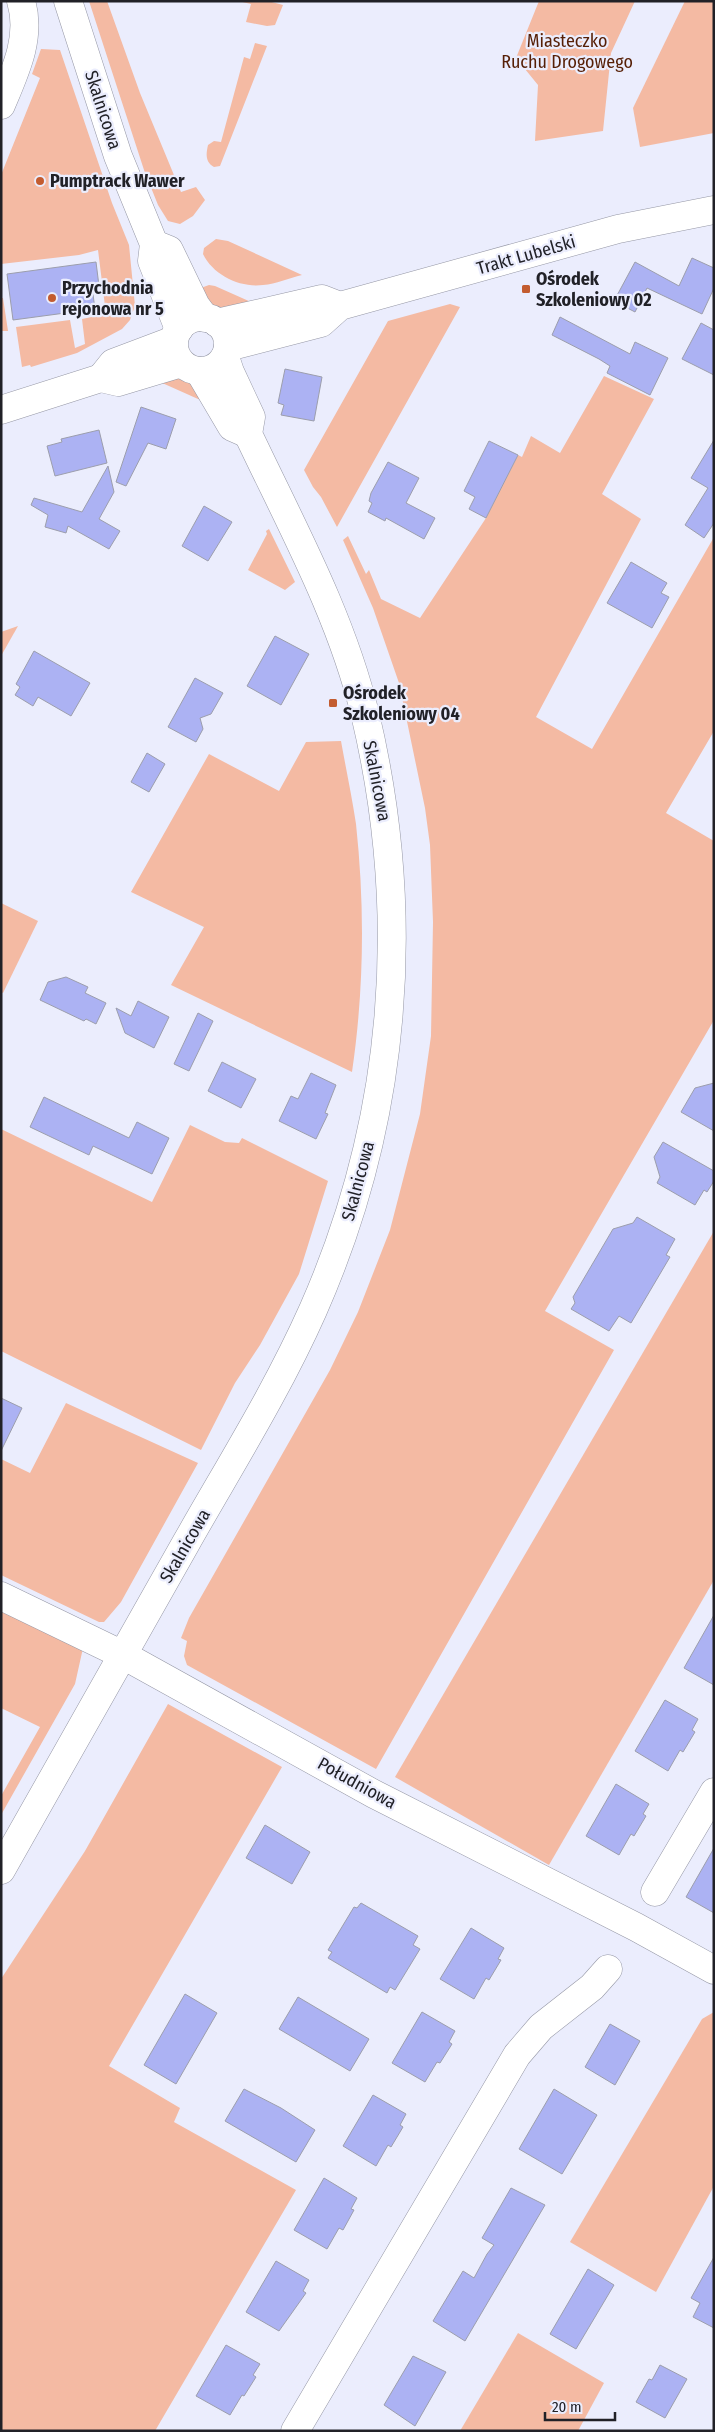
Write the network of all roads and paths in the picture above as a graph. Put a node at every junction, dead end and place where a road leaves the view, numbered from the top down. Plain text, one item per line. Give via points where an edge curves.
1 (21, 1) edge
2 (68, 1) edge
3 (1, 105) edge
4 (714, 210) edge
5 (154, 244) junction
6 (340, 306) junction
7 (211, 320) junction
8 (183, 351) junction
9 (226, 352) junction
10 (1, 410) edge
11 (248, 434) junction
12 (1, 1596) edge
13 (123, 1655) junction
14 (714, 1792) edge
15 (1, 1870) edge
16 (655, 1892) dead end
17 (608, 1969) dead end
18 (714, 1970) edge
19 (295, 2431) edge

1 - 3 street via 26,27 17,66
2 - 5 street, Skalnicowa via 118,156
4 - 6 street, Trakt Lubelski via 618,229
5 - 7 street via 169,250 196,306
5 - 8 street, Skalnicowa via 152,261
6 - 7 street, Trakt Lubelski via 322,299
6 - 9 street, Trakt Lubelski via 321,323
7 - 8 street via 188,321
7 - 9 street via 226,334
8 - 9 street via 215,368
8 - 10 street via 113,363 101,378
8 - 11 street, Skalnicowa via 232,427
9 - 11 street, Skalnicowa via 230,372 251,417
11 - 13 street, Skalnicowa via 316,576 364,714 389,853 393,941 389,1026 366,1154 349,1216 325,1282 265,1403
12 - 13 street, Południowa
13 - 15 street, Skalnicowa
13 - 18 street, Południowa via 374,1794
14 - 16 street
17 - 19 street via 592,1987 540,2026 517,2055

